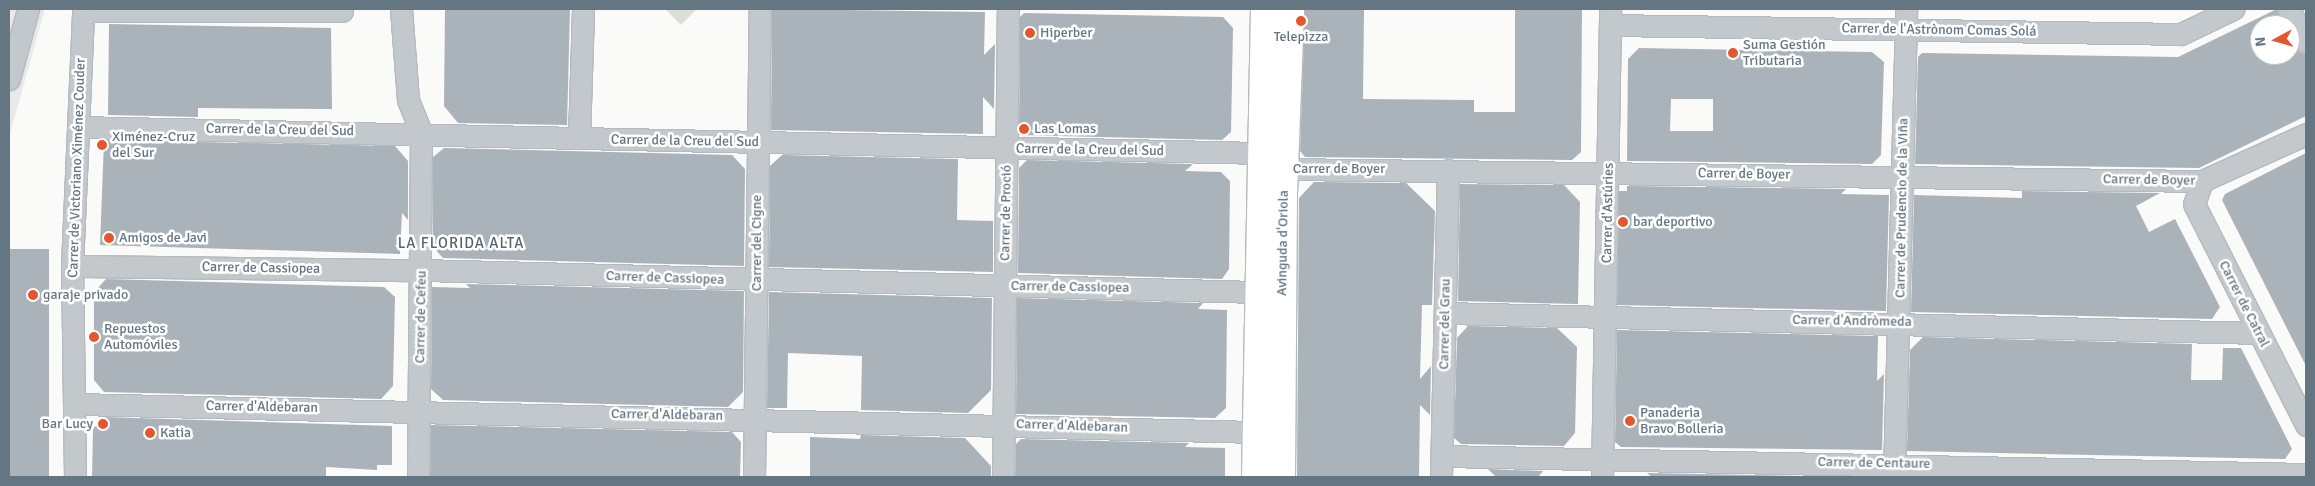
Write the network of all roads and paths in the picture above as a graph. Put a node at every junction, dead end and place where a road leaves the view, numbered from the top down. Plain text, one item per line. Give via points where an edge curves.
1 (28, 9) edge
2 (401, 9) edge
3 (583, 9) edge
4 (760, 9) edge
5 (1008, 9) edge
6 (1265, 9) edge
7 (1290, 9) edge
8 (2233, 9) edge
9 (2290, 9) edge
10 (82, 10) edge
11 (342, 12) dead end
12 (1610, 17) edge
13 (1906, 19) edge
14 (2306, 42) edge
15 (9, 79) edge
16 (79, 127) junction
17 (421, 133) junction
18 (2306, 134) edge
19 (579, 138) junction
20 (758, 143) junction
21 (1008, 149) junction
22 (1261, 153) junction
23 (1286, 169) junction
24 (1448, 170) junction
25 (1610, 172) junction
26 (1904, 176) junction
27 (2202, 181) junction
28 (72, 266) junction
29 (422, 270) junction
30 (757, 281) junction
31 (1005, 286) junction
32 (1258, 292) junction
33 (1446, 313) junction
34 (1606, 318) junction
35 (1900, 321) junction
36 (2258, 333) junction
37 (77, 404) junction
38 (419, 410) junction
39 (754, 417) junction
40 (1003, 424) junction
41 (2306, 425) edge
42 (1256, 432) junction
43 (1442, 456) junction
44 (1602, 468) edge
45 (1895, 470) edge
46 (2306, 474) edge
47 (76, 477) edge
48 (418, 477) edge
49 (754, 477) edge
50 (1003, 477) edge
51 (1256, 477) edge
52 (1281, 477) edge
53 (1441, 477) edge

1 - 15 street
2 - 17 street, Carrer de Cefeu via 408,100
3 - 19 street
4 - 20 street, Carrer del Cigne
5 - 21 street, Carrer de Proció
6 - 22 main road, Avinguda d'Oriola
7 - 23 main road, Avinguda d'Oriola
8 - 13 street, Carrer de l'Astrònom Comas Solá via 2181,34
9 - 14 street
10 - 11 street
10 - 16 street, Carrer de Victoriano Ximénez Couder
12 - 13 street, Carrer de l'Astrònom Comas Solá
12 - 25 street, Carrer d'Astúries
13 - 26 street, Carrer de Prudencio de la Viña
16 - 17 street, Carrer de la Creu del Sud
16 - 28 street, Carrer de Victoriano Ximénez Couder
17 - 19 street, Carrer de la Creu del Sud
17 - 29 street, Carrer de Cefeu
18 - 27 street
19 - 20 street, Carrer de la Creu del Sud
20 - 21 street, Carrer de la Creu del Sud
20 - 30 street, Carrer del Cigne
21 - 22 street, Carrer de la Creu del Sud
21 - 31 street, Carrer de Proció
22 - 23 street
22 - 32 main road, Avinguda d'Oriola
23 - 24 street, Carrer de Boyer
23 - 52 main road, Avinguda d'Oriola
24 - 25 street, Carrer de Boyer
24 - 33 street, Carrer del Grau
25 - 26 street, Carrer de Boyer
25 - 34 street, Carrer d'Astúries
26 - 27 street, Carrer de Boyer
26 - 35 street, Carrer de Prudencio de la Viña
27 - 36 street, Carrer de Catral via 2194,204
28 - 29 street, Carrer de Cassiopea
28 - 37 street, Carrer de Victoriano Ximénez Couder
29 - 30 street, Carrer de Cassiopea
29 - 38 street, Carrer de Cefeu
30 - 31 street, Carrer de Cassiopea
30 - 39 street, Carrer del Cigne
31 - 32 street, Carrer de Cassiopea
31 - 40 street, Carrer de Proció
32 - 42 main road, Avinguda d'Oriola
33 - 34 street, Carrer d'Andròmeda
33 - 43 street, Carrer del Grau
34 - 35 street, Carrer d'Andròmeda
34 - 44 street, Carrer d'Astúries
35 - 36 street, Carrer d'Andròmeda
35 - 45 street, Carrer de Prudencio de la Viña
36 - 41 street, Carrer de Catral
37 - 38 street, Carrer d'Aldebaran
37 - 47 street, Carrer de Victoriano Ximénez Couder
38 - 39 street, Carrer d'Aldebaran
38 - 48 street, Carrer de Cefeu
39 - 40 street, Carrer d'Aldebaran
39 - 49 street, Carrer del Cigne
40 - 42 street, Carrer d'Aldebaran
40 - 50 street, Carrer de Proció
42 - 51 main road, Avinguda d'Oriola
43 - 44 street, Carrer de Centaure
43 - 53 street, Carrer del Grau
44 - 45 street, Carrer de Centaure
45 - 46 street, Carrer de Centaure

